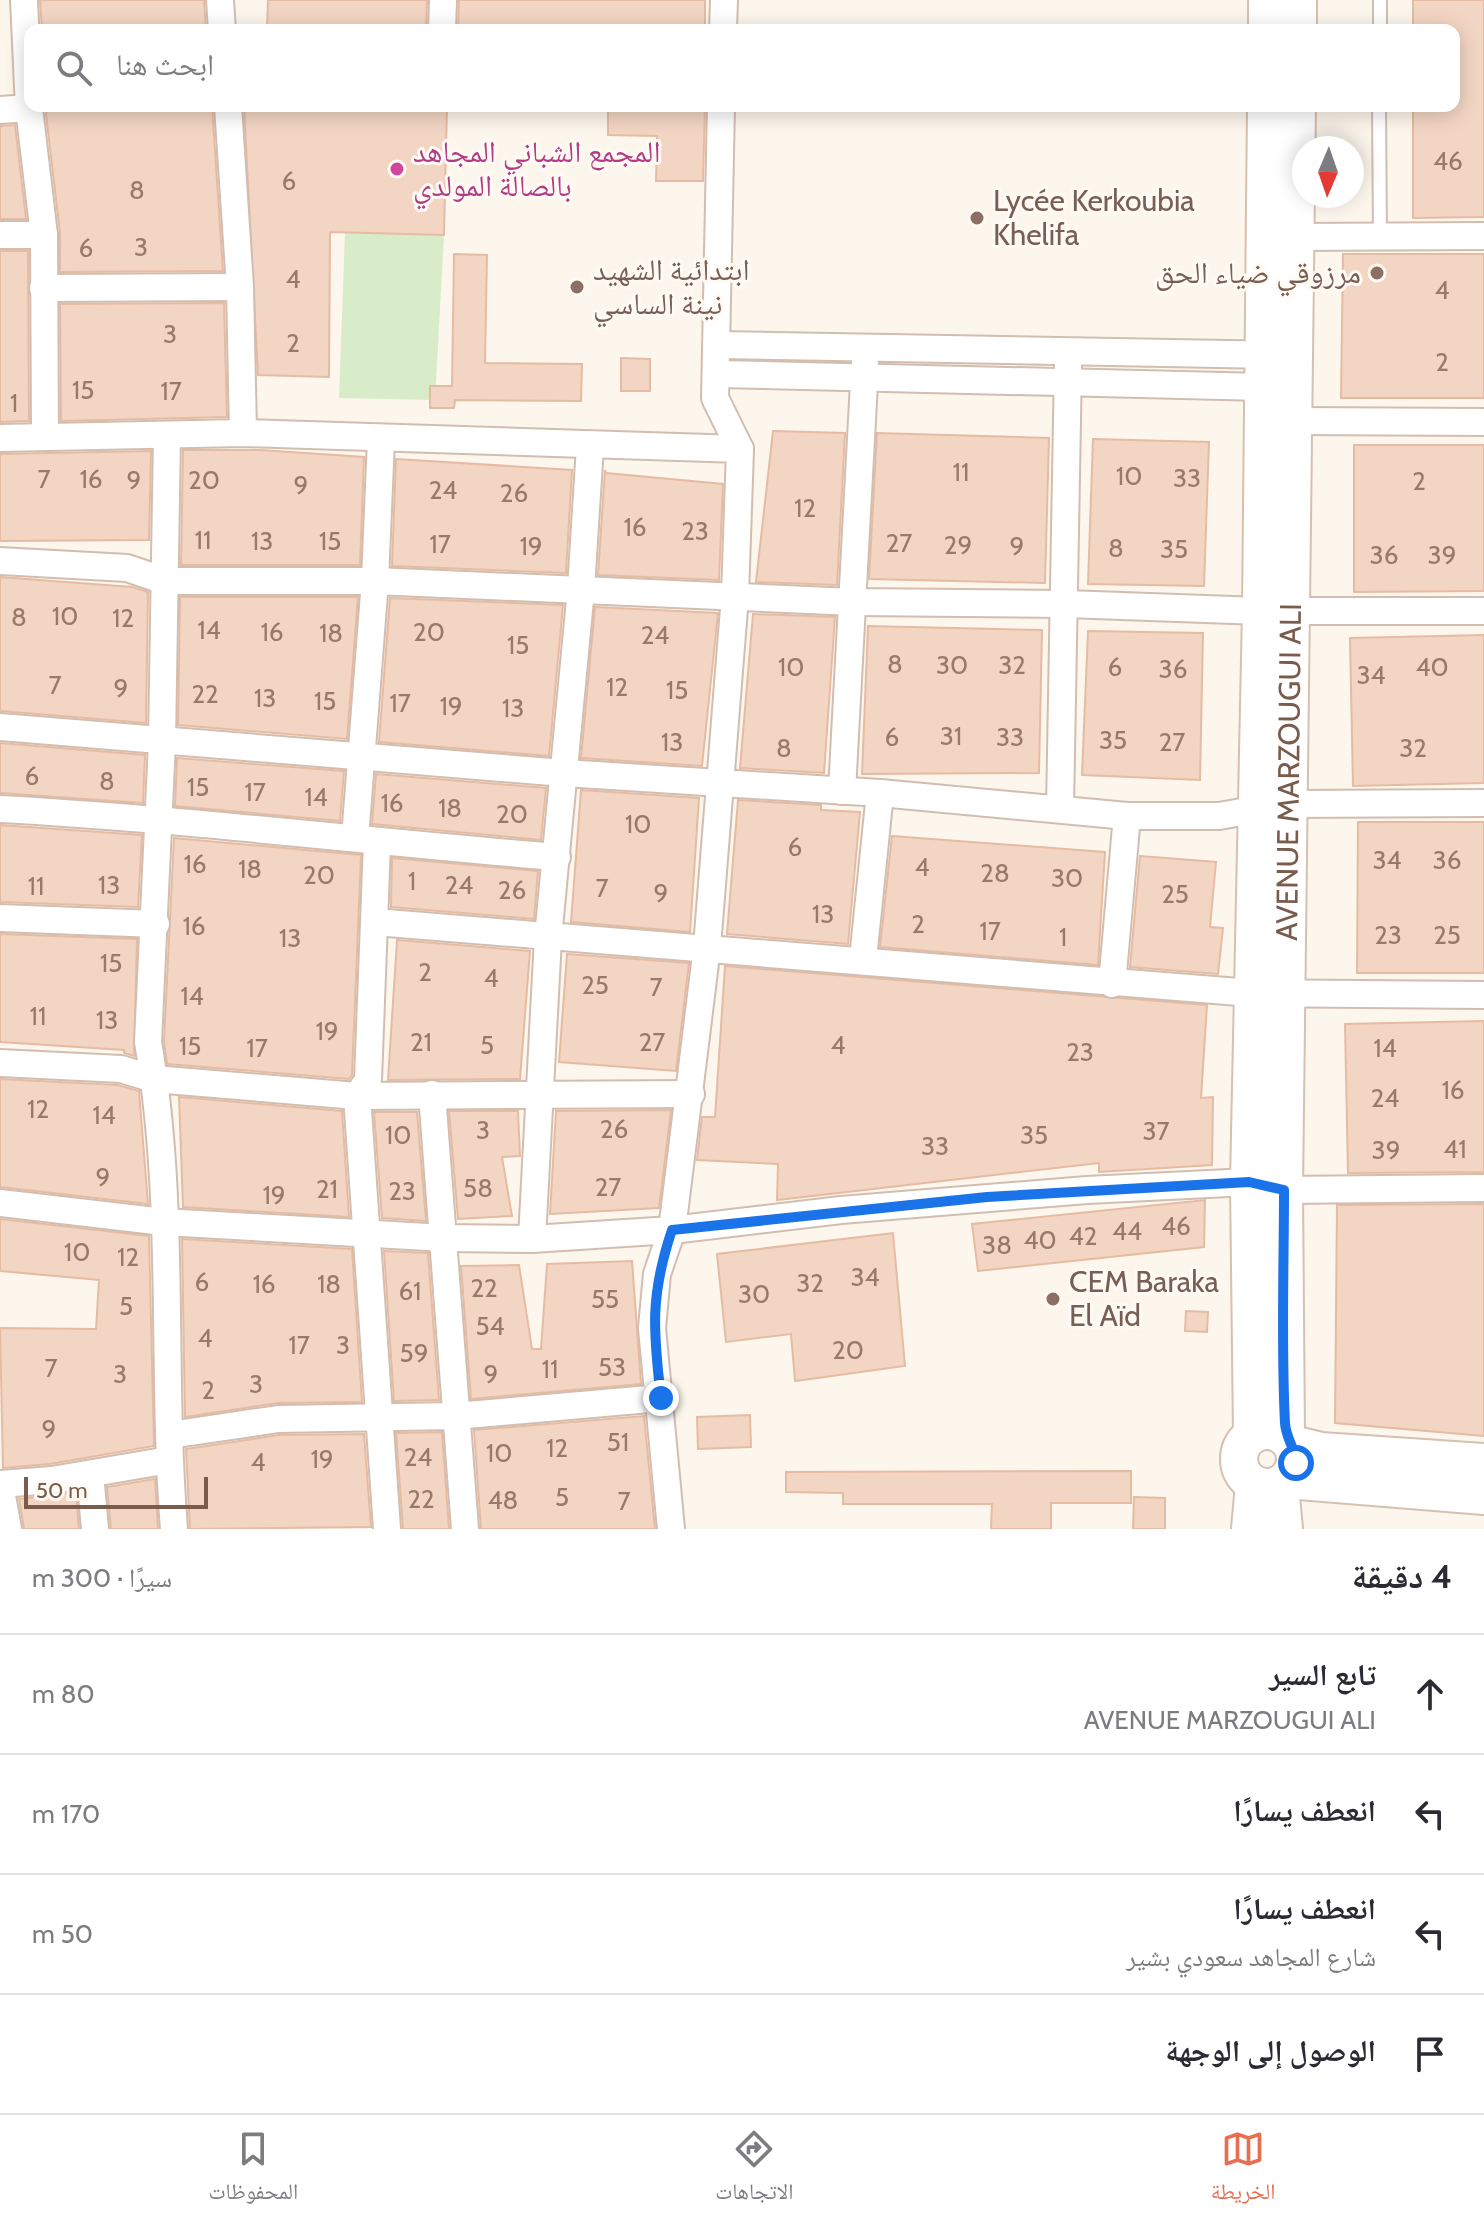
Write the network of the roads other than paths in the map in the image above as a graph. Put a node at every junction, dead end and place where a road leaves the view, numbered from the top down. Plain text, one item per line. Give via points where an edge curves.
1 (24, 0) edge
2 (220, 0) edge
3 (443, 0) edge
4 (724, 0) edge
5 (1267, 0) edge
6 (1298, 0) edge
7 (1380, 0) edge
8 (25, 24) edge
9 (222, 24) edge
10 (442, 24) edge
11 (723, 24) edge
12 (1267, 24) edge
13 (1298, 24) edge
14 (1380, 24) edge
15 (24, 108) edge
16 (0, 110) edge
17 (29, 112) edge
18 (228, 112) edge
19 (721, 112) edge
20 (1266, 112) edge
21 (1297, 112) edge
22 (1379, 112) edge
23 (0, 235) edge
24 (44, 235) junction
25 (1484, 236) edge
26 (1295, 237) junction
27 (1380, 237) junction
28 (240, 287) junction
29 (43, 288) junction
30 (718, 345) junction
31 (866, 349) junction
32 (1068, 351) junction
33 (1274, 366) junction
34 (718, 374) junction
35 (864, 380) junction
36 (1067, 382) junction
37 (1293, 421) junction
38 (1484, 422) edge
39 (243, 433) junction
40 (167, 435) junction
41 (45, 437) junction
42 (0, 438) edge
43 (381, 439) junction
44 (590, 446) junction
45 (740, 449) junction
46 (0, 561) edge
47 (165, 581) junction
48 (375, 581) junction
49 (581, 589) junction
50 (735, 596) junction
51 (854, 602) junction
52 (1066, 604) junction
53 (1277, 611) junction
54 (1484, 611) edge
55 (0, 727) edge
56 (162, 742) junction
57 (360, 757) junction
58 (564, 773) junction
59 (718, 784) junction
60 (842, 791) junction
61 (880, 793) junction
62 (1484, 803) edge
63 (1271, 807) junction
64 (0, 809) edge
65 (1060, 809) junction
66 (1127, 816) junction
67 (158, 818) junction
68 (366, 841) junction
69 (557, 857) junction
70 (0, 918) edge
71 (375, 922) junction
72 (156, 924) junction
73 (548, 938) junction
74 (707, 947) junction
75 (863, 959) junction
76 (1112, 984) junction
77 (1269, 993) junction
78 (1484, 995) edge
79 (0, 1063) edge
80 (154, 1079) junction
81 (432, 1094) junction
82 (691, 1094) junction
83 (538, 1095) junction
84 (357, 1096) junction
85 (1249, 1182) junction
86 (1484, 1188) edge
87 (1284, 1190) junction
88 (0, 1203) edge
89 (164, 1222) junction
90 (672, 1230) junction
91 (369, 1233) junction
92 (445, 1238) junction
93 (532, 1239) junction
94 (661, 1398) junction
95 (455, 1416) junction
96 (377, 1419) junction
97 (1276, 1439) junction
98 (169, 1447) junction
99 (1484, 1462) edge
100 (90, 1474) junction
101 (1274, 1483) junction
102 (1484, 1496) edge
103 (2, 1501) edge
104 (95, 1529) edge
105 (174, 1529) edge
106 (387, 1529) edge
107 (465, 1529) edge
108 (671, 1529) edge
109 (1250, 1529) edge
110 (1284, 1529) edge

1 - 8 street
2 - 9 street
3 - 10 street
4 - 11 street
5 - 12 main road
6 - 13 main road
7 - 14 lane
15 - 16 street
17 - 24 street
18 - 28 street
19 - 30 street
20 - 33 main road, AVENUE MARZOUGUI ALI
21 - 26 main road, AVENUE MARZOUGUI ALI
22 - 27 lane
23 - 24 street
24 - 29 street
25 - 27 street
26 - 27 street
26 - 33 main road, AVENUE MARZOUGUI ALI
28 - 29 street
28 - 39 street
29 - 41 street
30 - 31 street
30 - 34 street
31 - 32 street
31 - 35 street
32 - 33 street
32 - 36 street
33 - 36 street
33 - 37 main road, AVENUE MARZOUGUI ALI
33 - 53 main road, AVENUE MARZOUGUI ALI
34 - 35 street
34 - 45 street via 715,398
35 - 36 street
35 - 51 street
36 - 52 street
37 - 38 street
37 - 53 main road, AVENUE MARZOUGUI ALI
39 - 40 street
39 - 43 street
40 - 41 street
40 - 47 street
41 - 42 street
43 - 44 street
43 - 48 street
44 - 45 street
44 - 49 street
45 - 50 street
46 - 47 street via 127,568
47 - 48 street
47 - 56 street
48 - 49 street
48 - 57 street
49 - 50 street
49 - 58 street
50 - 51 street
50 - 59 street
51 - 52 street
51 - 60 street
52 - 53 street
52 - 65 street
53 - 54 street
53 - 63 main road, AVENUE MARZOUGUI ALI
55 - 56 street
56 - 57 street
56 - 67 street
57 - 58 street
57 - 68 street
58 - 59 street
58 - 69 street
59 - 60 street
59 - 74 street
60 - 61 street
61 - 65 street
61 - 75 street
62 - 63 street
63 - 66 street via 1219,816
63 - 77 main road, AVENUE MARZOUGUI ALI
64 - 67 street
65 - 66 street
66 - 76 street
67 - 68 street
67 - 72 street
68 - 69 street
68 - 71 street
69 - 73 street
70 - 72 street
71 - 73 street
71 - 84 street via 368,1080
72 - 80 street via 148,1042
73 - 74 street
73 - 83 street
74 - 75 street
74 - 82 street
75 - 76 street
76 - 77 street
77 - 78 street
77 - 85 main road, AVENUE MARZOUGUI ALI
77 - 87 main road, AVENUE MARZOUGUI ALI
79 - 80 street via 121,1069
80 - 84 street
80 - 89 street
81 - 83 street
81 - 84 street
81 - 92 street
82 - 83 street
82 - 90 street
83 - 93 street
84 - 91 street
85 - 87 street
85 - 90 street via 987,1197
85 - 97 main road, AVENUE MARZOUGUI ALI
86 - 87 street
87 - 97 main road, AVENUE MARZOUGUI ALI
88 - 89 street
89 - 91 street
89 - 98 street
90 - 93 street
90 - 94 street via 657,1274 652,1328
91 - 92 street
91 - 96 street
92 - 93 street
92 - 95 street
94 - 95 street
94 - 108 street
95 - 96 street
95 - 107 street
96 - 98 street via 278,1419
96 - 106 street
97 - 99 main road via 1321,1451
97 - 101 main road via 1296,1463
97 - 101 main road via 1240,1451 1238,1461 1246,1479
98 - 100 street
98 - 105 street
100 - 103 street
100 - 104 street
101 - 102 main road
101 - 109 main road
101 - 110 main road

